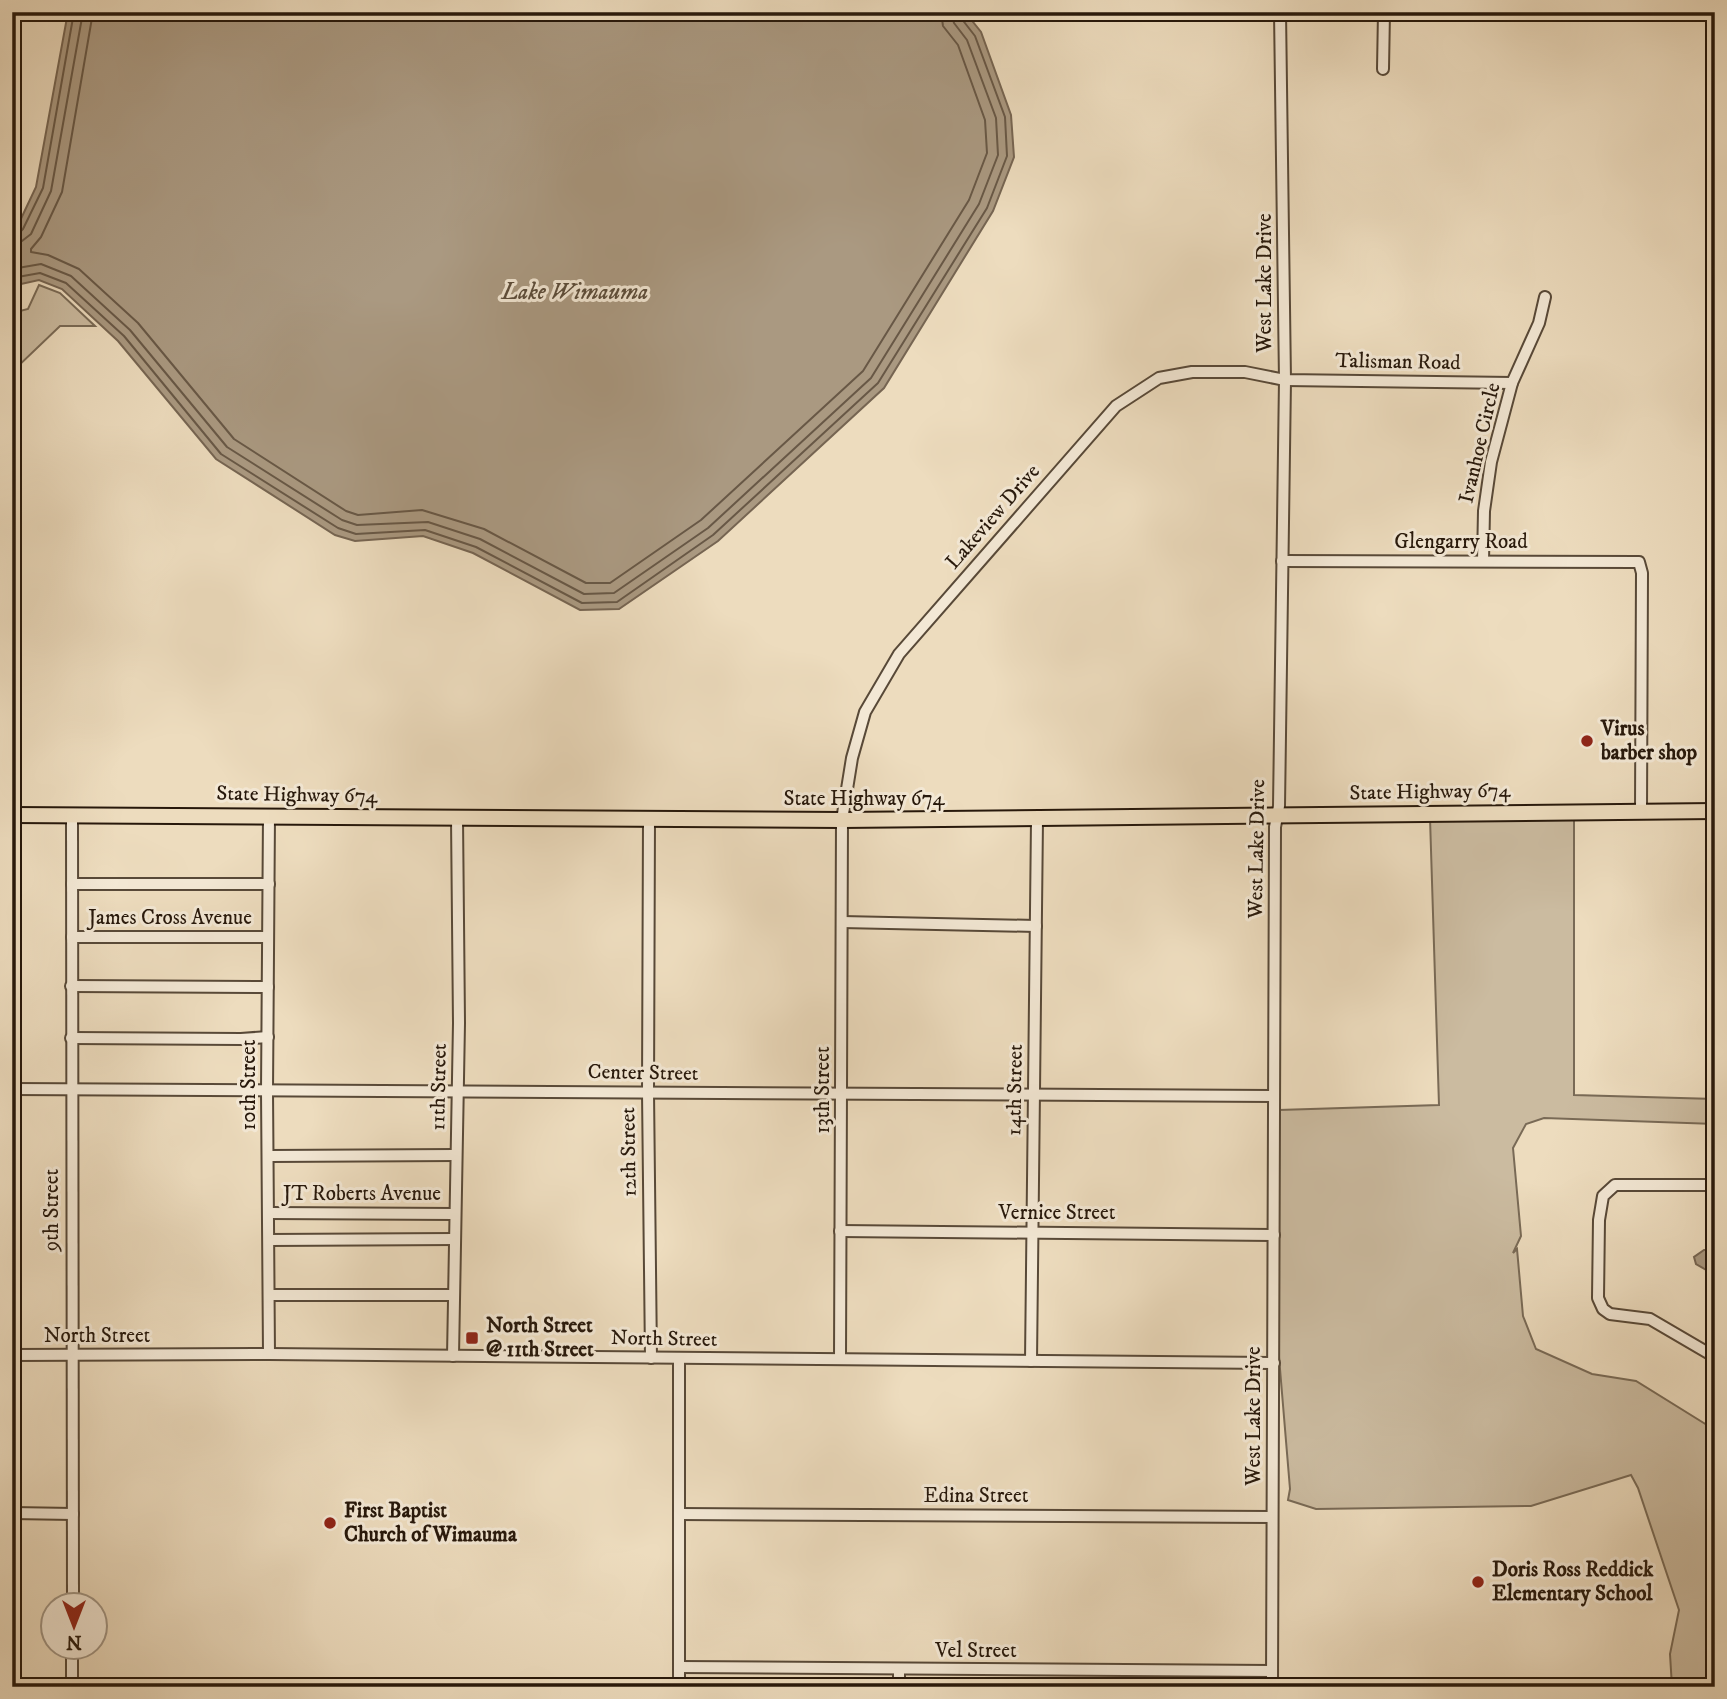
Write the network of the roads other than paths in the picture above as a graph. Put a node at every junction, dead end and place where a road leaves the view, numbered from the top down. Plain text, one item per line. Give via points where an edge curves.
1 (1280, 12) edge
2 (1384, 12) edge
3 (1383, 69) dead end
4 (1545, 297) dead end
5 (1285, 380) junction
6 (1512, 383) junction
7 (1282, 561) junction
8 (1483, 561) junction
9 (1641, 810) junction
10 (1715, 811) edge
11 (12, 815) edge
12 (72, 815) junction
13 (269, 815) junction
14 (1277, 817) junction
15 (457, 818) junction
16 (649, 819) junction
17 (842, 820) junction
18 (1037, 820) junction
19 (72, 884) junction
20 (269, 884) junction
21 (842, 922) junction
22 (1036, 926) junction
23 (72, 937) junction
24 (268, 937) junction
25 (71, 986) junction
26 (268, 988) junction
27 (268, 1037) junction
28 (71, 1038) junction
29 (12, 1089) edge
30 (71, 1089) junction
31 (267, 1091) junction
32 (458, 1091) junction
33 (648, 1092) junction
34 (842, 1094) junction
35 (1034, 1096) junction
36 (1274, 1096) junction
37 (456, 1155) junction
38 (269, 1156) junction
39 (1715, 1185) edge
40 (269, 1213) junction
41 (455, 1214) junction
42 (841, 1231) junction
43 (1032, 1232) junction
44 (1274, 1235) junction
45 (455, 1239) junction
46 (269, 1240) junction
47 (269, 1295) junction
48 (454, 1295) junction
49 (12, 1354) edge
50 (269, 1354) junction
51 (72, 1355) junction
52 (453, 1356) junction
53 (1715, 1357) edge
54 (651, 1358) junction
55 (679, 1358) junction
56 (840, 1359) junction
57 (1031, 1361) junction
58 (1274, 1363) junction
59 (12, 1513) edge
60 (73, 1514) junction
61 (679, 1514) junction
62 (1272, 1517) junction
63 (72, 1590) edge
64 (72, 1660) edge
65 (679, 1668) junction
66 (899, 1669) junction
67 (1272, 1671) junction
68 (72, 1687) edge
69 (679, 1687) edge
70 (898, 1687) edge
71 (1272, 1687) edge

1 - 5 street, West Lake Drive
2 - 3 street
4 - 6 street, Ivanhoe Circle via 1539,323
5 - 6 street, Talisman Road
5 - 7 street, West Lake Drive
5 - 17 street, Lakeview Drive via 1245,372 1192,372 1159,378 1116,406 899,654 865,712
6 - 8 street, Ivanhoe Circle via 1491,462
7 - 8 street, Glengarry Road
7 - 14 street, West Lake Drive
8 - 9 street, Glengarry Road via 1639,562
9 - 10 main road, State Highway 674
9 - 14 main road, State Highway 674
11 - 12 main road, State Highway 674
12 - 13 main road, State Highway 674
12 - 19 street, 9th Street
13 - 15 main road, State Highway 674
13 - 20 street, 10th Street
14 - 18 main road, State Highway 674
14 - 36 street, West Lake Drive
15 - 16 main road, State Highway 674
15 - 32 street, 11th Street
16 - 17 main road, State Highway 674
16 - 33 street, 12th Street
17 - 18 main road, State Highway 674
17 - 21 street, 13th Street
18 - 22 street, 14th Street
19 - 20 street
19 - 23 street, 9th Street
20 - 24 street, 10th Street
21 - 22 street
21 - 34 street, 13th Street
22 - 35 street, 14th Street
23 - 24 street, James Cross Avenue
23 - 25 street, 9th Street
24 - 26 street, 10th Street
25 - 26 street
25 - 28 street, 9th Street
26 - 27 street, 10th Street
27 - 28 street
27 - 31 street, 10th Street
28 - 30 street, 9th Street
29 - 30 street, Center Street
30 - 31 street, Center Street
30 - 51 street, 9th Street
31 - 32 street, Center Street
31 - 38 street, 10th Street
32 - 33 street, Center Street
32 - 37 street, 11th Street
33 - 34 street, Center Street
33 - 54 street, 12th Street
34 - 35 street, Center Street
34 - 42 street, 13th Street
35 - 36 street, Center Street
35 - 43 street, 14th Street
36 - 44 street, West Lake Drive
37 - 38 street
37 - 41 street, 11th Street
38 - 40 street, 10th Street
39 - 53 street via 1615,1185 1603,1196 1598,1298 1610,1314 1650,1319
40 - 41 street, JT Roberts Avenue
40 - 46 street, 10th Street
41 - 45 street, 11th Street
42 - 43 street, Vernice Street
42 - 56 street, 13th Street
43 - 44 street, Vernice Street
43 - 57 street, 14th Street
44 - 58 street, West Lake Drive
45 - 46 street
45 - 48 street, 11th Street
46 - 47 street, 10th Street
47 - 48 street
47 - 50 street, 10th Street
48 - 52 street, 11th Street
49 - 51 street, North Street
50 - 51 street, North Street
50 - 52 street, North Street
51 - 60 street, 9th Street
52 - 54 street, North Street
54 - 55 street, North Street
55 - 56 street, North Street
55 - 61 street
56 - 57 street, North Street
57 - 58 street, North Street
58 - 62 street, West Lake Drive
59 - 60 street
60 - 63 street, 9th Street
61 - 62 street, Edina Street
61 - 65 street
62 - 67 street, West Lake Drive
64 - 68 street
65 - 66 street, Vel Street
65 - 69 street
66 - 67 street, Vel Street
66 - 70 street
67 - 71 street, West Lake Drive

